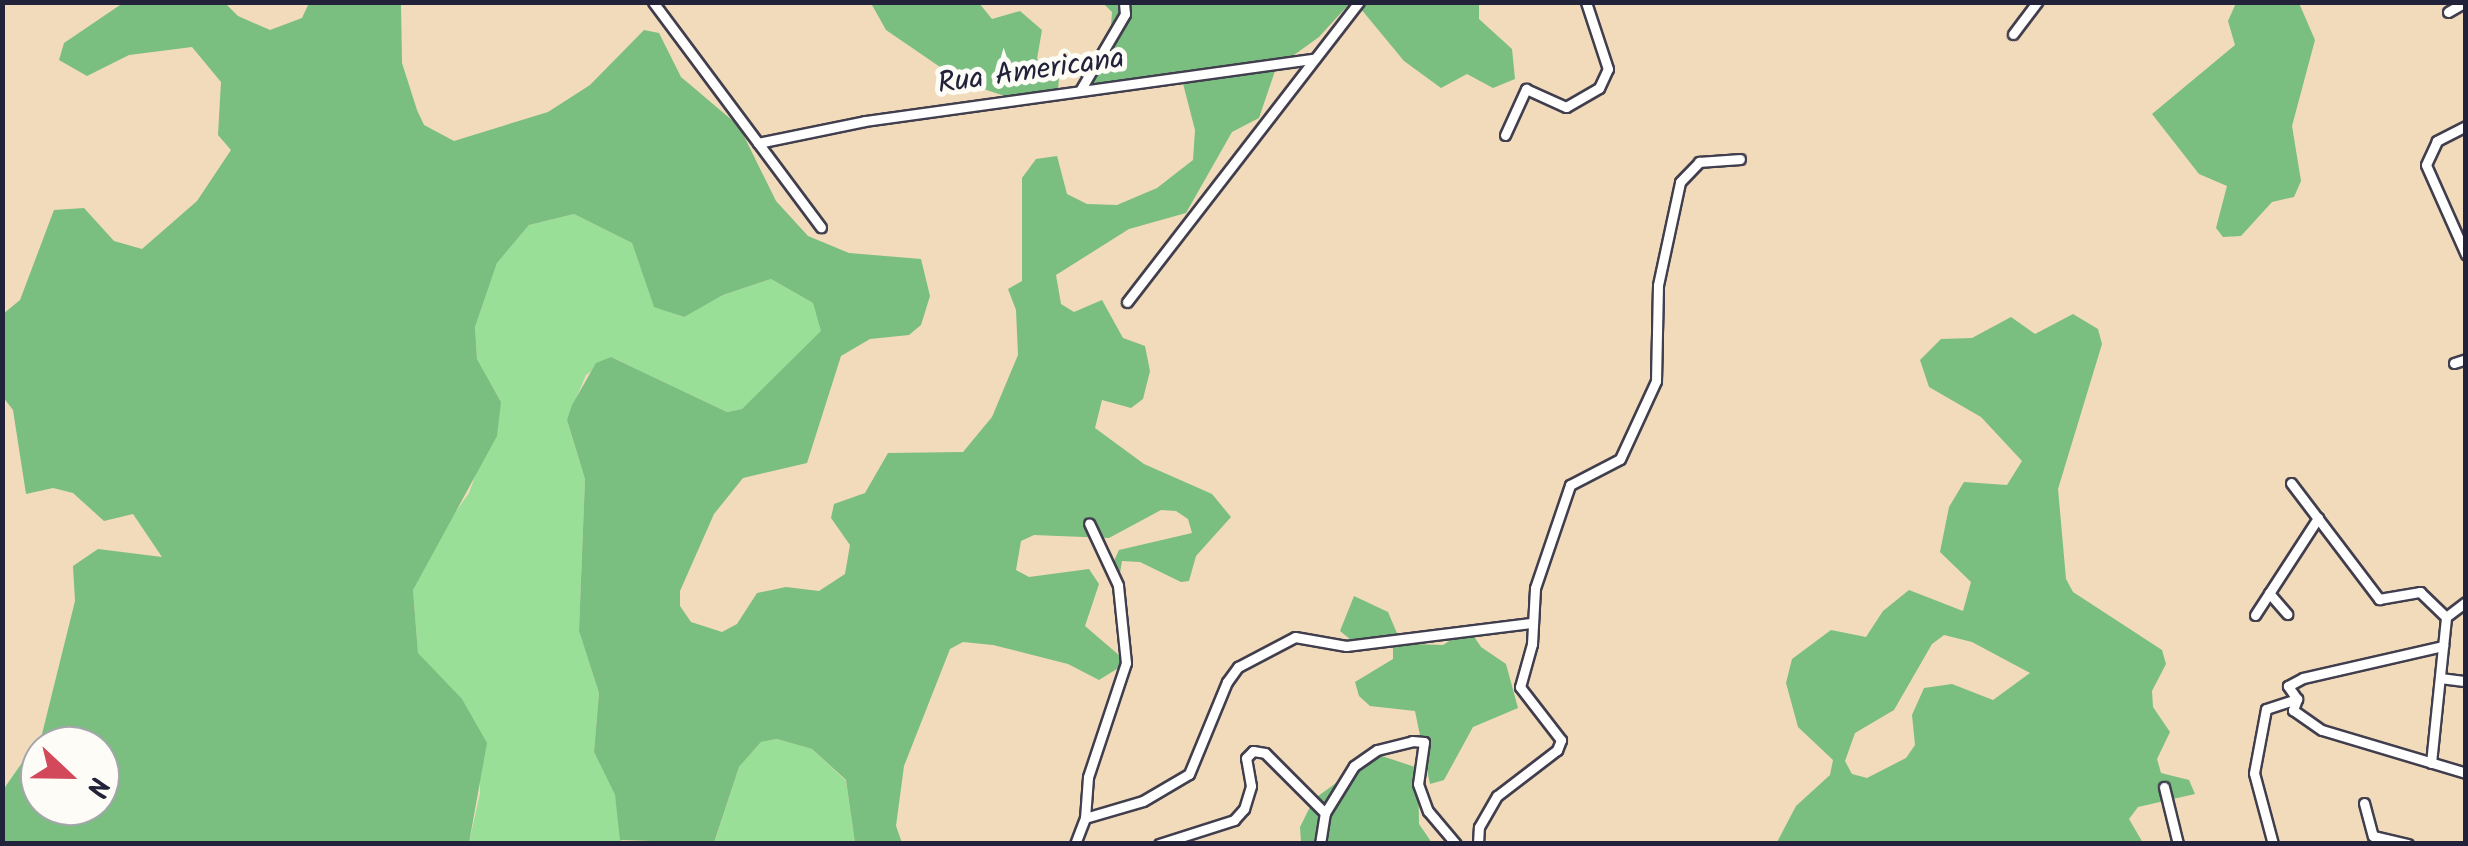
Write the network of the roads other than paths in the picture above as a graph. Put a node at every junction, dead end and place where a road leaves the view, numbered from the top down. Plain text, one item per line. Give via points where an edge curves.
1 (653, 2) edge
2 (1124, 2) edge
3 (1359, 2) edge
4 (1586, 2) edge
5 (2037, 2) edge
6 (2466, 2) edge
7 (2448, 12) dead end
8 (2013, 34) dead end
9 (1313, 59) junction
10 (1080, 89) junction
11 (2466, 126) edge
12 (1506, 135) dead end
13 (758, 143) junction
14 (1740, 158) dead end
15 (821, 227) dead end
16 (2466, 255) edge
17 (1127, 302) dead end
18 (2466, 358) edge
19 (2454, 363) dead end
20 (2291, 483) dead end
21 (2318, 518) junction
22 (1089, 522) dead end
23 (2269, 593) junction
24 (2466, 602) edge
25 (2288, 614) dead end
26 (2255, 615) dead end
27 (2446, 616) junction
28 (1531, 623) junction
29 (2444, 646) junction
30 (2440, 678) junction
31 (2466, 681) edge
32 (2297, 699) junction
33 (2431, 763) junction
34 (2466, 773) edge
35 (2164, 787) dead end
36 (2364, 803) dead end
37 (1325, 813) junction
38 (1085, 818) junction
39 (1078, 843) edge
40 (2402, 843) edge
41 (1160, 844) edge
42 (1320, 844) edge
43 (1456, 844) edge
44 (1478, 844) edge
45 (2178, 844) edge
46 (2273, 844) edge

1 - 13 street
2 - 10 street via 1112,40
3 - 9 street
4 - 12 street via 1608,69 1599,88 1566,107 1526,89
5 - 8 street
6 - 7 street
9 - 10 street, Rua Americana
9 - 17 street
10 - 13 street, Rua Americana
11 - 16 street via 2428,152 2426,165
13 - 15 street
14 - 28 street via 1699,162 1680,182 1658,285 1656,381 1620,459 1576,480 1562,500
18 - 19 street
20 - 21 street
21 - 23 street
21 - 27 street via 2379,599 2420,592
22 - 38 street via 1118,584 1126,663 1088,776
23 - 25 street
23 - 26 street
24 - 27 street
27 - 29 street
28 - 38 street via 1346,646 1295,637 1238,667 1226,682 1189,774 1143,801
28 - 44 street via 1522,697 1560,740 1557,750 1497,796 1479,827
29 - 30 street
29 - 32 street via 2303,678 2288,686
30 - 31 street
30 - 33 street
32 - 33 street via 2292,710 2322,730
32 - 46 street via 2266,709 2258,727 2254,773
33 - 34 street
35 - 45 street
36 - 40 street via 2373,836
37 - 41 street via 1265,753 1253,751 1246,758 1251,786 1234,820
37 - 42 street
37 - 43 street via 1364,757 1396,742 1424,742 1418,784 1428,810
38 - 39 street

